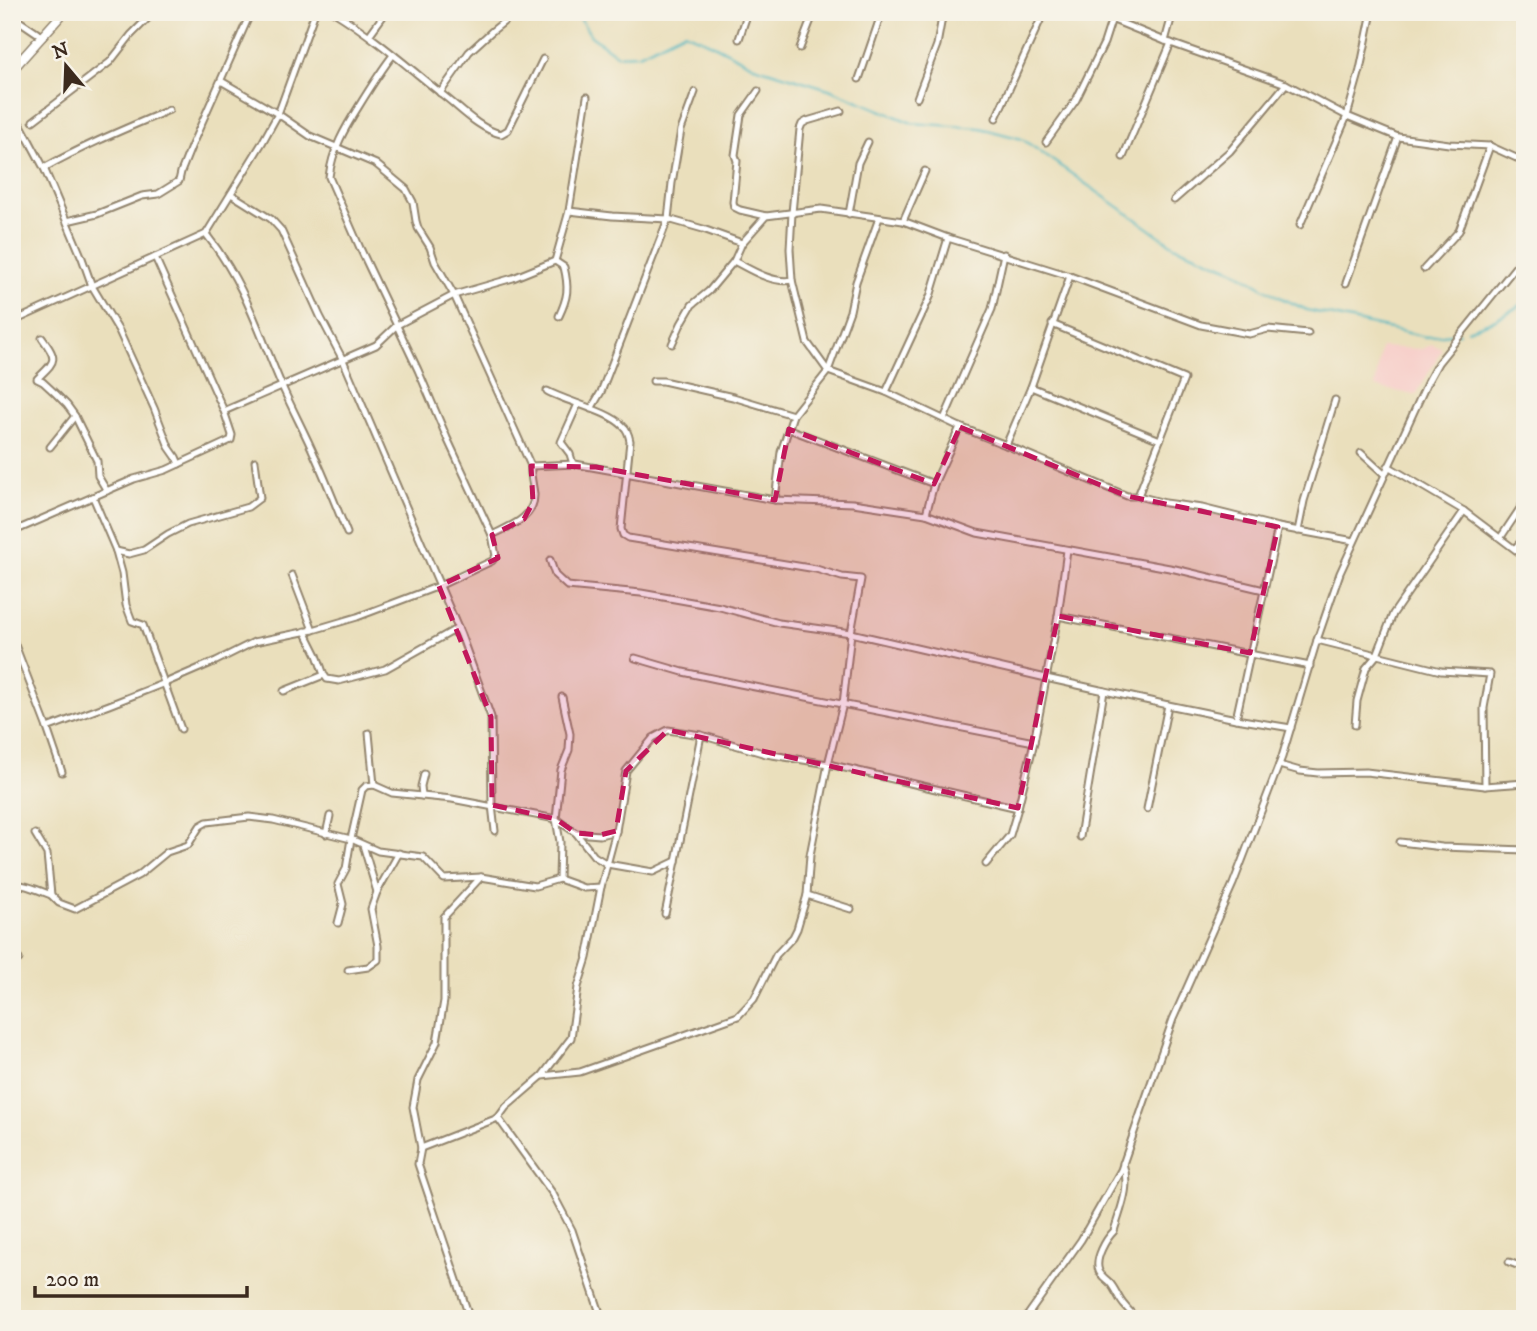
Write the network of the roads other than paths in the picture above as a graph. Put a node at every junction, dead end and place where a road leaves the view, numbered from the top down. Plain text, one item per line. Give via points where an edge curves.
1 (64, 12) edge
2 (155, 12) edge
3 (251, 12) edge
4 (315, 12) edge
5 (334, 12) edge
6 (386, 12) edge
7 (516, 12) edge
8 (748, 12) edge
9 (814, 12) edge
10 (882, 12) edge
11 (943, 12) edge
12 (1044, 12) edge
13 (1094, 12) edge
14 (1173, 12) edge
15 (1371, 12) edge
16 (1113, 15) edge
17 (12, 16) edge
18 (370, 34) junction
19 (43, 37) junction
20 (739, 39) dead end
21 (1168, 42) junction
22 (800, 48) dead end
23 (393, 55) junction
24 (543, 59) dead end
25 (12, 70) edge
26 (859, 79) dead end
27 (221, 81) junction
28 (1286, 84) junction
29 (758, 91) dead end
30 (695, 92) dead end
31 (440, 93) junction
32 (587, 97) dead end
33 (917, 98) dead end
34 (169, 110) dead end
35 (841, 111) dead end
36 (12, 113) edge
37 (278, 114) junction
38 (1347, 116) junction
39 (996, 118) dead end
40 (33, 121) dead end
41 (1398, 137) junction
42 (868, 142) dead end
43 (1046, 142) dead end
44 (1490, 146) junction
45 (335, 148) junction
46 (1525, 153) edge
47 (1123, 157) dead end
48 (1523, 161) edge
49 (44, 168) junction
50 (925, 170) dead end
51 (231, 194) junction
52 (1174, 200) dead end
53 (569, 211) junction
54 (792, 213) junction
55 (849, 214) junction
56 (766, 216) junction
57 (668, 219) junction
58 (879, 219) junction
59 (67, 221) junction
60 (903, 221) junction
61 (1300, 225) dead end
62 (206, 234) junction
63 (948, 238) junction
64 (742, 243) junction
65 (1004, 254) junction
66 (1525, 255) edge
67 (155, 257) junction
68 (555, 261) junction
69 (734, 261) junction
70 (1424, 269) dead end
71 (1070, 276) junction
72 (792, 280) junction
73 (1346, 283) dead end
74 (92, 286) junction
75 (454, 295) junction
76 (559, 316) dead end
77 (12, 322) edge
78 (1052, 324) junction
79 (397, 325) junction
80 (1308, 333) dead end
81 (42, 338) dead end
82 (673, 344) dead end
83 (343, 360) junction
84 (828, 371) junction
85 (653, 381) dead end
86 (282, 385) junction
87 (1031, 387) junction
88 (547, 391) dead end
89 (886, 392) junction
90 (1335, 400) dead end
91 (578, 404) junction
92 (591, 408) junction
93 (224, 411) junction
94 (793, 415) junction
95 (75, 416) junction
96 (944, 419) junction
97 (960, 427) junction
98 (789, 429) junction
99 (1160, 440) junction
100 (1006, 444) junction
101 (50, 447) dead end
102 (1361, 453) dead end
103 (256, 461) dead end
104 (179, 464) junction
105 (573, 464) junction
106 (531, 466) junction
107 (1388, 466) junction
108 (627, 474) junction
109 (1384, 474) junction
110 (934, 484) junction
111 (107, 491) junction
112 (1138, 496) junction
113 (93, 497) junction
114 (775, 500) junction
115 (1525, 500) edge
116 (1464, 511) junction
117 (926, 514) junction
118 (1278, 527) junction
119 (1298, 531) junction
120 (12, 532) edge
121 (347, 533) dead end
122 (492, 535) junction
123 (1501, 537) junction
124 (1525, 538) edge
125 (1354, 541) junction
126 (1514, 548) junction
127 (1067, 550) junction
128 (116, 551) junction
129 (1525, 557) edge
130 (550, 560) dead end
131 (292, 575) dead end
132 (439, 586) junction
133 (1264, 590) junction
134 (1058, 616) junction
135 (458, 628) junction
136 (313, 629) junction
137 (305, 631) junction
138 (851, 633) junction
139 (12, 636) edge
140 (1317, 640) junction
141 (1250, 653) junction
142 (1377, 655) junction
143 (635, 658) dead end
144 (1310, 666) junction
145 (324, 675) junction
146 (1046, 678) junction
147 (165, 683) junction
148 (284, 691) dead end
149 (1104, 691) junction
150 (562, 697) dead end
151 (843, 704) junction
152 (1168, 705) junction
153 (1236, 719) junction
154 (1355, 725) dead end
155 (47, 728) junction
156 (1291, 728) junction
157 (181, 729) dead end
158 (369, 733) dead end
159 (701, 735) junction
160 (1034, 742) junction
161 (828, 764) junction
162 (1279, 765) junction
163 (62, 772) dead end
164 (424, 774) dead end
165 (1525, 783) edge
166 (374, 785) junction
167 (1485, 786) junction
168 (422, 796) junction
169 (492, 805) junction
170 (1018, 808) junction
171 (1147, 809) dead end
172 (330, 816) dead end
173 (556, 819) junction
174 (495, 831) dead end
175 (616, 831) junction
176 (576, 833) junction
177 (35, 834) dead end
178 (326, 834) junction
179 (1080, 837) dead end
180 (351, 839) junction
181 (1400, 842) dead end
182 (363, 845) junction
183 (1525, 850) edge
184 (399, 853) junction
185 (676, 861) junction
186 (607, 864) junction
187 (986, 864) dead end
188 (481, 877) junction
189 (559, 879) junction
190 (12, 884) edge
191 (601, 887) junction
192 (377, 892) junction
193 (51, 895) junction
194 (807, 895) junction
195 (852, 909) dead end
196 (665, 914) dead end
197 (338, 923) dead end
198 (348, 970) dead end
199 (541, 1076) junction
200 (498, 1118) junction
201 (421, 1148) junction
202 (1123, 1163) junction
203 (1509, 1262) dead end
204 (1525, 1268) edge
205 (470, 1319) edge
206 (602, 1319) edge
207 (1025, 1319) edge
208 (1136, 1319) edge

1 - 19 street
2 - 40 street via 110,62
3 - 27 street
4 - 37 street
5 - 18 street
6 - 18 street
7 - 31 street via 469,52
8 - 20 street
9 - 22 street
10 - 26 street
11 - 33 street via 937,45
12 - 39 street
13 - 16 street
14 - 21 street
15 - 38 street
16 - 21 street
16 - 43 street via 1076,100
17 - 19 street
18 - 23 street
19 - 25 street
21 - 28 street
21 - 47 street
23 - 31 street
23 - 45 street
24 - 31 street via 508,130 500,134
27 - 37 street
27 - 59 street via 179,181 158,194
28 - 38 street
28 - 52 street via 1230,151
29 - 56 street via 741,115 733,202 740,210
30 - 57 street via 681,130
32 - 53 street
34 - 49 street
35 - 54 street via 802,124
36 - 49 street
37 - 45 street
37 - 51 street
38 - 41 street
38 - 61 street
41 - 44 street
41 - 73 street
42 - 55 street via 858,163
44 - 48 street
44 - 70 street via 1459,231
45 - 75 street via 376,164 406,189 414,202 418,228
45 - 79 street via 329,177
46 - 48 street
49 - 59 street
50 - 60 street
51 - 62 street
51 - 83 street via 281,230
53 - 57 street
53 - 68 street
54 - 55 street via 821,209
54 - 56 street
54 - 72 street
55 - 58 street
56 - 64 street
57 - 64 street
57 - 92 street
58 - 60 street
58 - 84 street
59 - 74 street
60 - 63 street
62 - 67 street
62 - 86 street via 238,281
63 - 65 street
63 - 89 street via 930,297
64 - 69 street
65 - 71 street
65 - 96 street via 992,309
66 - 107 street via 1438,363
67 - 74 street
67 - 93 street
68 - 75 street
68 - 76 street via 564,267 568,284
69 - 72 street via 783,282
69 - 82 street via 692,305
71 - 78 street
71 - 80 street via 1201,325 1249,334 1268,329
72 - 84 street via 807,342
74 - 77 street
74 - 104 street via 119,331
75 - 79 street
75 - 106 street
78 - 87 street
78 - 99 street via 1184,379
79 - 83 street via 376,345
79 - 122 street
81 - 95 street via 53,359 37,379
83 - 86 street
83 - 132 street
84 - 89 street
84 - 94 street
85 - 94 street
86 - 93 street
86 - 121 street
87 - 99 street
87 - 100 street
88 - 91 street
89 - 96 street
90 - 119 street
91 - 92 street
91 - 105 street via 561,442
92 - 108 street via 625,427 630,441
93 - 104 street via 230,440
94 - 98 street
95 - 101 street
95 - 111 street
96 - 97 street
97 - 100 street
97 - 110 street
98 - 110 street
98 - 114 street
99 - 112 street
100 - 112 street via 1126,496
102 - 109 street
103 - 128 street via 260,498 248,507 188,524 144,550
104 - 111 street
105 - 106 street
105 - 108 street
106 - 122 street via 534,496 529,513
107 - 109 street
107 - 116 street
108 - 114 street
108 - 138 street via 622,535 861,579
109 - 125 street
110 - 117 street
111 - 113 street
112 - 118 street
113 - 120 street
113 - 128 street
114 - 117 street via 853,503
115 - 123 street
116 - 123 street
116 - 142 street via 1393,614
117 - 127 street via 977,533
118 - 119 street
118 - 133 street
119 - 125 street
122 - 132 street via 496,556 492,561
123 - 126 street
124 - 126 street
125 - 140 street
126 - 129 street
127 - 133 street
127 - 134 street
128 - 147 street via 129,613 132,621 143,625
130 - 138 street via 555,575 567,586 641,593 720,607 779,624
131 - 136 street
132 - 135 street
132 - 136 street
133 - 141 street
134 - 141 street
134 - 146 street
135 - 145 street via 385,669 340,681
135 - 169 street via 491,717
136 - 137 street
137 - 145 street
137 - 147 street via 254,642
138 - 146 street
138 - 151 street
139 - 155 street
140 - 142 street
140 - 144 street
141 - 144 street
141 - 153 street
142 - 154 street via 1366,668
142 - 167 street via 1441,671 1490,674 1484,708
143 - 151 street
144 - 156 street
145 - 148 street
146 - 149 street
146 - 160 street
147 - 155 street
147 - 157 street
149 - 152 street
149 - 179 street
150 - 173 street via 569,750 561,770
151 - 160 street
151 - 161 street
152 - 153 street
152 - 171 street
153 - 156 street
155 - 163 street
156 - 162 street
158 - 166 street
159 - 161 street via 766,754
159 - 175 street via 668,730 653,738 626,771
159 - 185 street
160 - 170 street
161 - 170 street
161 - 194 street
162 - 167 street via 1318,773 1366,772
162 - 202 street via 1173,1019
164 - 168 street
165 - 167 street
166 - 168 street via 393,793
166 - 180 street via 362,790
168 - 169 street
169 - 173 street
169 - 174 street
170 - 187 street via 1010,835
172 - 178 street
173 - 176 street
173 - 189 street
175 - 176 street
175 - 186 street
176 - 186 street via 594,856
177 - 193 street via 47,855
178 - 180 street
178 - 193 street via 248,817 207,822 188,845 167,852 139,875 75,909
180 - 182 street
180 - 197 street via 346,869 338,884 342,904
181 - 183 street
182 - 184 street
182 - 192 street
184 - 188 street via 423,856 444,879
184 - 192 street
185 - 186 street via 653,872
185 - 196 street
186 - 191 street
188 - 189 street via 535,886
188 - 201 street via 444,917 444,1001 437,1042 418,1080 413,1107
189 - 191 street via 583,888
190 - 193 street
191 - 199 street via 571,1038
192 - 198 street via 371,909 378,960
194 - 195 street
194 - 199 street via 793,937 776,955 754,999 738,1016 580,1072
199 - 200 street
200 - 201 street
200 - 206 street via 553,1194 572,1230
201 - 205 street via 418,1164
202 - 207 street via 1080,1240
202 - 208 street via 1126,1193 1115,1231 1097,1266
203 - 204 street

